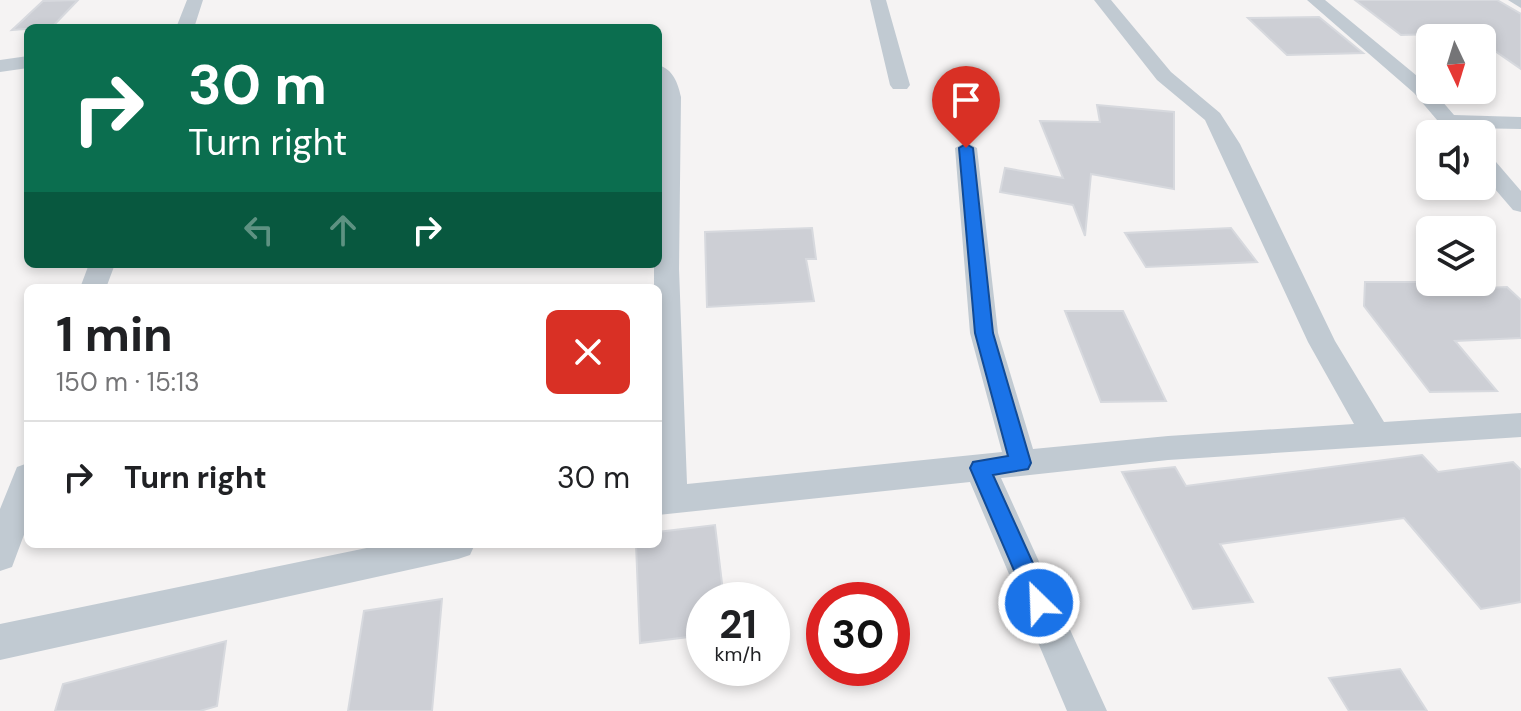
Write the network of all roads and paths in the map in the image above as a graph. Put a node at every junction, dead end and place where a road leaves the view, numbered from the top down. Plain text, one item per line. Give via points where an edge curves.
1 (195, 0) edge
2 (878, 0) edge
3 (1102, 0) edge
4 (1315, 0) edge
5 (186, 24) edge
6 (24, 63) edge
7 (0, 66) edge
8 (662, 75) edge
9 (900, 85) dead end
10 (1448, 120) edge
11 (1521, 123) edge
12 (1496, 125) edge
13 (966, 148) dead end
14 (1496, 176) edge
15 (1521, 205) edge
16 (1521, 425) edge
17 (1375, 434) junction
18 (1021, 463) junction
19 (980, 468) junction
20 (24, 487) edge
21 (664, 499) edge
22 (439, 548) edge
23 (0, 556) edge
24 (0, 642) edge
25 (1087, 711) edge

1 - 5 street
2 - 9 street
3 - 17 street via 1164,76 1213,117 1322,342
4 - 10 street via 1421,89
6 - 7 street
8 - 21 street via 671,97
11 - 12 street
13 - 18 street via 984,333
14 - 15 street
16 - 17 street
17 - 18 street
18 - 19 street
19 - 21 street
19 - 25 street
20 - 23 street
22 - 24 street

